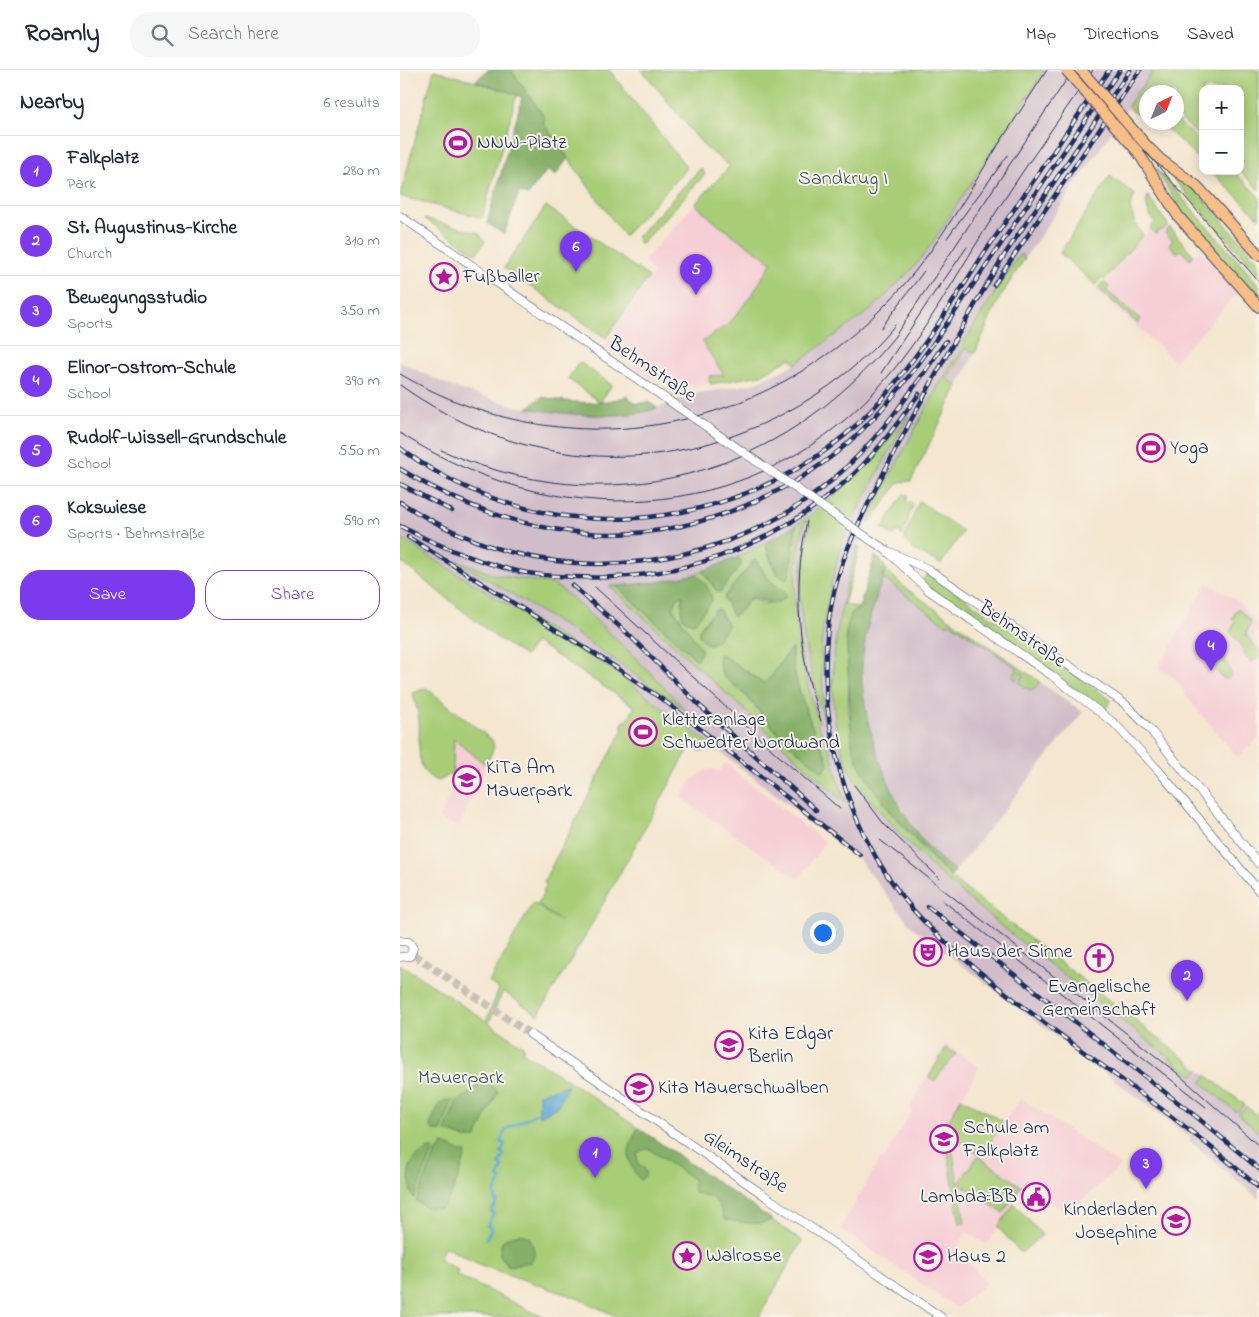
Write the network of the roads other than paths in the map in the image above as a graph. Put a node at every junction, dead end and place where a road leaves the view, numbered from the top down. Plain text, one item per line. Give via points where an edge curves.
1 (1066, 70) edge
2 (1082, 70) edge
3 (1142, 149) junction
4 (400, 216) edge
5 (1259, 255) edge
6 (1259, 307) edge
7 (886, 550) junction
8 (919, 566) junction
9 (911, 576) junction
10 (1259, 864) edge
11 (1259, 890) edge
12 (400, 940) edge
13 (400, 957) edge
14 (530, 1034) tunnel mouth
15 (941, 1317) edge

1 - 3 main road, bridge
2 - 3 main road, bridge
3 - 5 main road via 1160,158 1197,186
3 - 6 main road via 1178,216
4 - 7 street, Behmstraße, bridge
7 - 8 street, Behmstraße
7 - 9 street, Behmstraße
8 - 9 street via 913,569
8 - 10 street, Behmstraße via 928,569 1125,704 1148,727
9 - 11 street, Behmstraße via 1114,723 1159,771
12 - 13 street via 411,944 413,954
14 - 15 street, Gleimstraße

